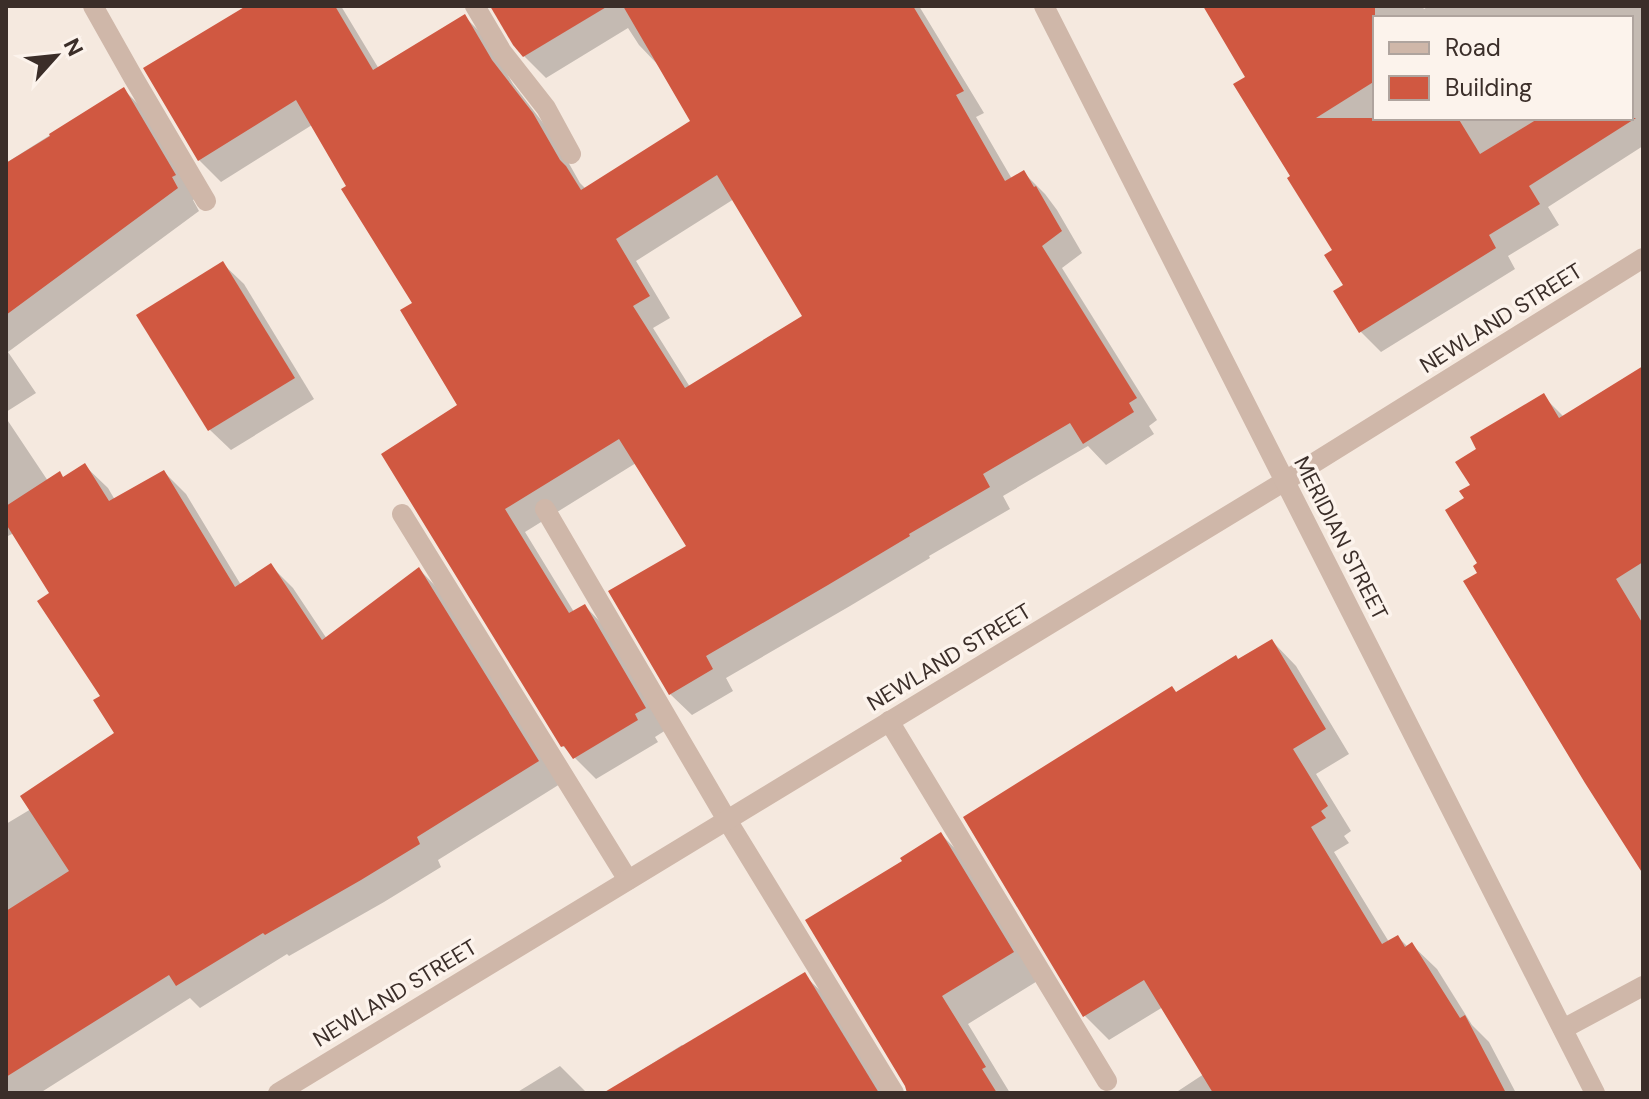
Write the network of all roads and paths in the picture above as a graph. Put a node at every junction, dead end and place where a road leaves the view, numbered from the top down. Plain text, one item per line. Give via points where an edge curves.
1 (93, 6) edge
2 (475, 6) edge
3 (1044, 6) edge
4 (571, 154) dead end
5 (206, 201) dead end
6 (1643, 258) edge
7 (1285, 481) junction
8 (545, 509) dead end
9 (402, 514) dead end
10 (889, 721) junction
11 (727, 820) junction
12 (628, 880) junction
13 (1643, 986) edge
14 (1563, 1029) junction
15 (1107, 1081) dead end
16 (278, 1093) edge
17 (894, 1093) edge
18 (1595, 1093) edge

1 - 5 street
2 - 4 street via 502,52 546,108
3 - 7 street, MERIDIAN STREET
6 - 7 street, NEWLAND STREET
7 - 10 street, NEWLAND STREET
7 - 14 street, MERIDIAN STREET
8 - 11 street
9 - 12 street
10 - 11 street, NEWLAND STREET
10 - 15 street
11 - 12 street, NEWLAND STREET
11 - 17 street
12 - 16 street, NEWLAND STREET
13 - 14 street
14 - 18 street, MERIDIAN STREET

